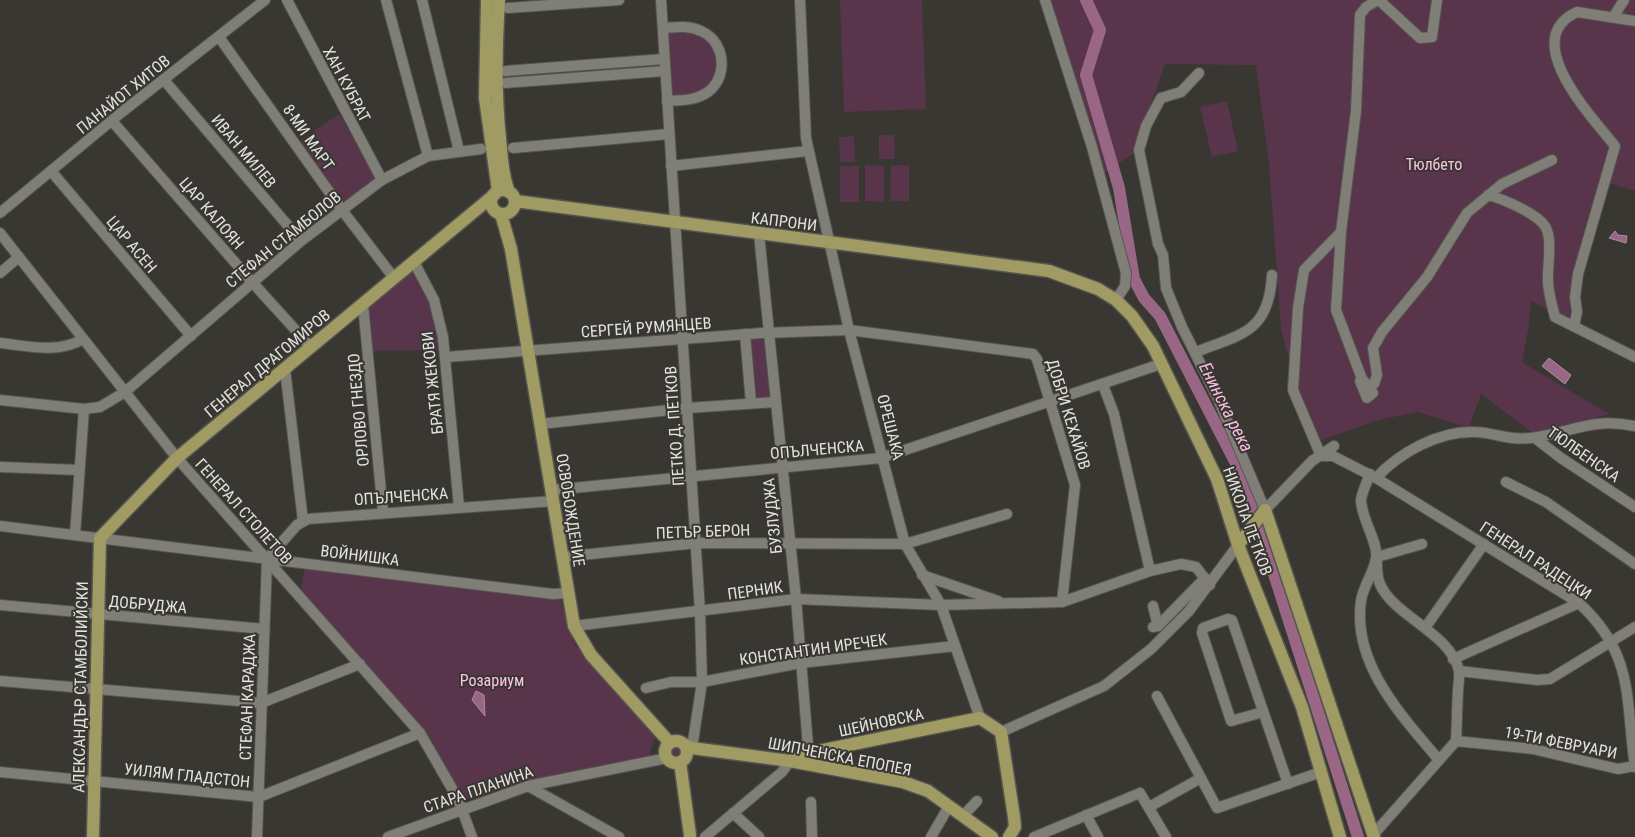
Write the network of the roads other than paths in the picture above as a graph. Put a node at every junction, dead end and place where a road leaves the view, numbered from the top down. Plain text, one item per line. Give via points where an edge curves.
1 (266, 0) edge
2 (287, 0) edge
3 (386, 0) edge
4 (422, 0) edge
5 (488, 0) edge
6 (619, 0) edge
7 (661, 0) edge
8 (800, 0) edge
9 (1045, 0) edge
10 (1378, 0) edge
11 (1437, 0) edge
12 (1624, 0) edge
13 (504, 4) edge
14 (1614, 16) junction
15 (1635, 21) edge
16 (663, 28) junction
17 (219, 37) junction
18 (664, 59) junction
19 (506, 71) dead end
20 (665, 71) junction
21 (1198, 73) dead end
22 (164, 80) junction
23 (506, 84) dead end
24 (667, 101) junction
25 (112, 121) junction
26 (669, 134) junction
27 (512, 148) dead end
28 (481, 149) dead end
29 (459, 151) junction
30 (808, 151) junction
31 (428, 156) junction
32 (1552, 160) dead end
33 (671, 166) junction
34 (51, 171) junction
35 (382, 180) junction
36 (1488, 195) junction
37 (503, 202) junction
38 (342, 210) junction
39 (0, 213) edge
40 (463, 221) junction
41 (675, 223) junction
42 (1340, 232) junction
43 (0, 233) edge
44 (760, 234) junction
45 (301, 241) junction
46 (830, 243) junction
47 (19, 257) junction
48 (414, 262) junction
49 (1049, 271) joint
50 (0, 273) edge
51 (1272, 275) dead end
52 (394, 278) junction
53 (252, 282) junction
54 (1116, 300) junction
55 (363, 305) junction
56 (1574, 326) junction
57 (849, 330) junction
58 (745, 334) junction
59 (769, 334) junction
60 (191, 336) junction
61 (83, 339) junction
62 (683, 340) junction
63 (0, 343) edge
64 (311, 347) junction
65 (528, 350) junction
66 (1196, 352) junction
67 (1033, 354) joint
68 (446, 357) junction
69 (1635, 357) edge
70 (1355, 360) junction
71 (1161, 364) junction
72 (285, 368) junction
73 (1103, 385) junction
74 (125, 392) junction
75 (1373, 393) dead end
76 (0, 400) edge
77 (775, 402) junction
78 (1049, 402) junction
79 (751, 403) junction
80 (688, 408) junction
81 (84, 409) junction
82 (540, 424) junction
83 (1635, 426) edge
84 (1535, 438) junction
85 (1331, 443) dead end
86 (1322, 456) junction
87 (177, 458) junction
88 (882, 458) junction
89 (0, 467) edge
90 (781, 467) junction
91 (79, 470) junction
92 (693, 476) junction
93 (1373, 476) junction
94 (1506, 482) dead end
95 (553, 495) junction
96 (459, 507) junction
97 (1635, 507) edge
98 (382, 512) junction
99 (1263, 513) junction
100 (1007, 514) dead end
101 (303, 521) junction
102 (0, 526) edge
103 (74, 535) junction
104 (100, 538) junction
105 (1241, 540) junction
106 (697, 543) junction
107 (790, 544) junction
108 (905, 544) junction
109 (1422, 544) dead end
110 (1484, 544) junction
111 (562, 557) junction
112 (1377, 557) junction
113 (267, 559) junction
114 (1635, 564) edge
115 (1150, 571) junction
116 (922, 575) junction
117 (1208, 582) junction
118 (568, 594) junction
119 (796, 599) junction
120 (1062, 602) junction
121 (1004, 603) junction
122 (1579, 604) junction
123 (0, 605) edge
124 (941, 605) junction
125 (1153, 606) dead end
126 (700, 612) junction
127 (99, 614) junction
128 (574, 626) junction
129 (1635, 626) edge
130 (1425, 628) junction
131 (264, 629) junction
132 (1612, 640) junction
133 (955, 646) junction
134 (1453, 659) junction
135 (800, 662) junction
136 (360, 664) junction
137 (1459, 672) junction
138 (0, 681) edge
139 (702, 682) junction
140 (646, 688) dead end
141 (97, 690) junction
142 (1157, 696) dead end
143 (261, 703) junction
144 (1263, 712) junction
145 (980, 718) junction
146 (1000, 732) junction
147 (420, 733) junction
148 (1456, 741) junction
149 (670, 743) junction
150 (686, 753) junction
151 (667, 758) junction
152 (809, 759) junction
153 (1439, 760) junction
154 (790, 761) junction
155 (1635, 767) edge
156 (0, 772) edge
157 (1321, 772) junction
158 (1201, 778) junction
159 (94, 780) junction
160 (1288, 784) junction
161 (528, 786) junction
162 (259, 797) junction
163 (977, 801) dead end
164 (811, 802) dead end
165 (949, 806) junction
166 (1149, 807) junction
167 (462, 809) junction
168 (733, 813) junction
169 (1086, 815) junction
170 (963, 816) junction
171 (693, 836) edge
172 (93, 837) edge
173 (257, 837) edge
174 (388, 837) edge
175 (472, 837) edge
176 (619, 837) edge
177 (759, 837) edge
178 (812, 837) edge
179 (931, 837) edge
180 (992, 837) edge
181 (1002, 837) edge
182 (1009, 837) edge
183 (1034, 837) edge
184 (1098, 837) edge
185 (1166, 837) edge
186 (1340, 837) edge
187 (1373, 837) edge

1 - 17 street, ПАНАЙОТ ХИТОВ
2 - 35 street, ХАН КУБРАТ
3 - 31 street
4 - 29 street
5 - 37 main road via 485,98
6 - 13 street
7 - 16 street, ПЕТКО Д. ПЕТКОВ
8 - 30 street, ОРЕШАКА
9 - 54 street via 1094,156 1126,273 1125,286
10 - 11 street via 1420,38 1432,37
10 - 42 street via 1360,14 1356,111
12 - 14 street
13 - 37 main road via 495,67
14 - 15 street
14 - 56 street via 1577,12 1570,15 1556,29 1553,45 1558,66 1577,98 1615,146 1578,274
16 - 18 street, ПЕТКО Д. ПЕТКОВ
16 - 24 street via 688,27 704,32 719,46 722,59 719,78 707,92 696,98
17 - 22 street, ПАНАЙОТ ХИТОВ
17 - 38 street, 8-МИ МАРТ
18 - 19 street
18 - 20 street, ПЕТКО Д. ПЕТКОВ
20 - 23 street
20 - 24 street, ПЕТКО Д. ПЕТКОВ
21 - 66 street via 1180,92 1161,98 1146,126 1139,150 1163,256 1166,288
22 - 25 street, ПАНАЙОТ ХИТОВ
22 - 45 street, ИВАН МИЛЕВ
24 - 26 street, ПЕТКО Д. ПЕТКОВ
25 - 34 street, ПАНАЙОТ ХИТОВ
25 - 53 street, ЦАР КАЛОЯН
26 - 27 street
26 - 33 street, ПЕТКО Д. ПЕТКОВ
28 - 29 street, СТЕФАН СТАМБОЛОВ
29 - 31 street, СТЕФАН СТАМБОЛОВ
30 - 33 street
30 - 46 street, ОРЕШАКА
31 - 35 street, СТЕФАН СТАМБОЛОВ
32 - 36 street via 1502,184
33 - 41 street, ПЕТКО Д. ПЕТКОВ
34 - 39 street, ПАНАЙОТ ХИТОВ
34 - 60 street, ЦАР АСЕН
35 - 38 street, СТЕФАН СТАМБОЛОВ
36 - 56 street via 1512,204 1545,226 1549,236 1550,299 1555,316
36 - 70 street via 1467,213 1427,276 1382,332 1373,348 1377,375 1374,384 1369,387 1362,379
37 - 40 main road, ГЕНЕРАЛ ДРАГОМИРОВ
37 - 40 main road, ГЕНЕРАЛ ДРАГОМИРОВ
37 - 41 main road, КАПРОНИ
37 - 65 main road, ОСВОБОЖДЕНИЕ
38 - 45 street, СТЕФАН СТАМБОЛОВ
38 - 52 street, 8-МИ МАРТ
40 - 48 main road, ГЕНЕРАЛ ДРАГОМИРОВ
41 - 44 main road, КАПРОНИ
41 - 62 street, ПЕТКО Д. ПЕТКОВ
42 - 70 street via 1336,310
42 - 86 street via 1304,270 1298,308 1293,390
43 - 47 street, ГЕНЕРАЛ СТОЛЕТОВ
44 - 46 main road, КАПРОНИ
44 - 59 street, БУЗЛУДЖА
45 - 53 street, СТЕФАН СТАМБОЛОВ
46 - 49 main road, КАПРОНИ
46 - 57 street, ОРЕШАКА
47 - 50 street
47 - 61 street, ГЕНЕРАЛ СТОЛЕТОВ
48 - 52 main road, ГЕНЕРАЛ ДРАГОМИРОВ
48 - 68 street, БРАТЯ ЖЕКОВИ via 434,300
49 - 54 main road, НИКОЛА ПЕТКОВ via 1098,289
51 - 66 street via 1267,307 1250,330
52 - 55 main road, ГЕНЕРАЛ ДРАГОМИРОВ
53 - 60 street, СТЕФАН СТАМБОЛОВ
53 - 64 street, ЦАР КАЛОЯН
54 - 71 main road, НИКОЛА ПЕТКОВ via 1132,316
55 - 64 main road, ГЕНЕРАЛ ДРАГОМИРОВ
55 - 98 street, ОРЛОВО ГНЕЗДО
56 - 69 street
57 - 59 street, СЕРГЕЙ РУМЯНЦЕВ
57 - 67 street, СЕРГЕЙ РУМЯНЦЕВ
57 - 88 street, ОРЕШАКА
58 - 59 street, СЕРГЕЙ РУМЯНЦЕВ
58 - 62 street, СЕРГЕЙ РУМЯНЦЕВ
58 - 79 street
59 - 77 street, БУЗЛУДЖА
60 - 74 street, СТЕФАН СТАМБОЛОВ
61 - 63 street via 70,346 53,348
61 - 74 street, ГЕНЕРАЛ СТОЛЕТОВ
62 - 65 street, СЕРГЕЙ РУМЯНЦЕВ
62 - 80 street, ПЕТКО Д. ПЕТКОВ
64 - 72 main road, ГЕНЕРАЛ ДРАГОМИРОВ
65 - 68 street, СЕРГЕЙ РУМЯНЦЕВ
65 - 82 main road, ОСВОБОЖДЕНИЕ
66 - 99 street
67 - 78 street, ДОБРИ КЕХАЙОВ
68 - 96 street, БРАТЯ ЖЕКОВИ
70 - 75 street via 1367,398
71 - 73 street, ОПЪЛЧЕНСКА
71 - 105 main road, НИКОЛА ПЕТКОВ via 1217,480
72 - 87 main road, ГЕНЕРАЛ ДРАГОМИРОВ
72 - 101 street
73 - 78 street, ОПЪЛЧЕНСКА
73 - 115 street via 1114,414
74 - 81 street, СТЕФАН СТАМБОЛОВ via 100,407
74 - 87 street, ГЕНЕРАЛ СТОЛЕТОВ
76 - 81 street
77 - 79 street
77 - 90 street, БУЗЛУДЖА
78 - 88 street, ОПЪЛЧЕНСКА
78 - 120 street, ДОБРИ КЕХАЙОВ via 1075,485
79 - 80 street
80 - 82 street
80 - 92 street, ПЕТКО Д. ПЕТКОВ
81 - 91 street
82 - 95 main road, ОСВОБОЖДЕНИЕ
83 - 84 street via 1590,424
84 - 93 street, ТЮЛБЕНСКА via 1506,439 1472,432 1445,436 1411,450
84 - 97 street, ТЮЛБЕНСКА
85 - 86 street
86 - 93 street, ГЕНЕРАЛ РАДЕЦКИ via 1333,456
86 - 99 street via 1312,461
87 - 104 main road, ГЕНЕРАЛ ДРАГОМИРОВ
87 - 113 street, ГЕНЕРАЛ СТОЛЕТОВ
88 - 90 street, ОПЪЛЧЕНСКА
88 - 108 street, ОРЕШАКА
89 - 91 street
90 - 92 street, ОПЪЛЧЕНСКА
90 - 107 street, БУЗЛУДЖА
91 - 103 street
92 - 95 street, ОПЪЛЧЕНСКА
92 - 106 street, ПЕТКО Д. ПЕТКОВ
93 - 110 street, ГЕНЕРАЛ РАДЕЦКИ
93 - 112 street via 1361,499
94 - 114 street via 1546,502
95 - 96 street, ОПЪЛЧЕНСКА
95 - 111 main road, ОСВОБОЖДЕНИЕ
96 - 98 street, ОПЪЛЧЕНСКА
98 - 101 street, ОПЪЛЧЕНСКА
99 - 105 main road
99 - 187 main road, НИКОЛА ПЕТКОВ
100 - 108 street, ПЕТЪР БЕРОН
101 - 113 street
102 - 103 street, ВОЙНИШКА
103 - 104 street, ВОЙНИШКА
104 - 113 street, ВОЙНИШКА
104 - 127 main road, АЛЕКСАНДЪР СТАМБОЛИЙСКИ
105 - 117 street
105 - 157 main road, НИКОЛА ПЕТКОВ via 1302,707
106 - 107 street, ПЕТЪР БЕРОН
106 - 111 street, ПЕТЪР БЕРОН
106 - 126 street, ПЕТКО Д. ПЕТКОВ
107 - 108 street, ПЕТЪР БЕРОН
107 - 119 street, БУЗЛУДЖА
108 - 116 street, ОРЕШАКА
109 - 112 street
110 - 122 street, ГЕНЕРАЛ РАДЕЦКИ
110 - 130 street
111 - 118 main road, ОСВОБОЖДЕНИЕ
112 - 130 street via 1380,585
112 - 153 street via 1361,601 1361,629 1366,652 1386,694
113 - 118 street, ВОЙНИШКА
113 - 131 street, СТЕФАН КАРАДЖА
113 - 136 street, ГЕНЕРАЛ СТОЛЕТОВ
115 - 117 street, ПЕРНИК via 1189,564 1196,567
115 - 120 street, ПЕРНИК
116 - 121 street
116 - 124 street, ОРЕШАКА
117 - 125 street via 1156,627
117 - 146 street via 1189,610 1151,649 1104,686
118 - 128 main road, ОСВОБОЖДЕНИЕ
119 - 124 street, ПЕРНИК
119 - 126 street, ПЕРНИК
119 - 135 street, БУЗЛУДЖА
120 - 121 street, ПЕРНИК
121 - 124 street, ПЕРНИК
122 - 132 street, ГЕНЕРАЛ РАДЕЦКИ via 1598,620
122 - 134 street
123 - 127 street, ДОБРУДЖА
124 - 133 street, ОРЕШАКА
126 - 128 street, ПЕРНИК
126 - 139 street, ПЕТКО Д. ПЕТКОВ
127 - 131 street, ДОБРУДЖА
127 - 141 main road, АЛЕКСАНДЪР СТАМБОЛИЙСКИ
128 - 149 main road, ОСВОБОЖДЕНИЕ via 591,655
129 - 132 street
130 - 134 street via 1437,637
131 - 143 street, СТЕФАН КАРАДЖА
132 - 137 street via 1550,679
132 - 155 street, ГЕНЕРАЛ РАДЕЦКИ via 1629,692
133 - 135 street, КОНСТАНТИН ИРЕЧЕК
133 - 145 street, ОРЕШАКА
134 - 137 street
135 - 139 street, КОНСТАНТИН ИРЕЧЕК
135 - 152 street, БУЗЛУДЖА
136 - 143 street
136 - 147 street, ГЕНЕРАЛ СТОЛЕТОВ
137 - 148 street
138 - 141 street
139 - 140 street, КОНСТАНТИН ИРЕЧЕК via 671,682
139 - 150 street, ПЕТКО Д. ПЕТКОВ
141 - 143 street
141 - 159 main road, АЛЕКСАНДЪР СТАМБОЛИЙСКИ
142 - 158 street
143 - 162 street, СТЕФАН КАРАДЖА
144 - 144 street via 1232,620 1203,628 1231,721
144 - 160 street
145 - 146 main road
145 - 152 main road, ШЕЙНОВСКА
146 - 182 main road via 1015,826
147 - 162 street, УИЛЯМ ГЛАДСТОН
147 - 167 street, ГЕНЕРАЛ СТОЛЕТОВ
148 - 153 street
148 - 155 street, 19-ТИ ФЕВРУАРИ via 1533,749 1618,770
149 - 150 main road via 679,741
149 - 151 main road via 666,749
150 - 151 main road via 673,763
150 - 154 main road, ШИПЧЕНСКА ЕПОПЕЯ via 726,752
150 - 171 main road via 688,822
151 - 161 street, СТАРА ПЛАНИНА
152 - 154 main road, ШЕЙНОВСКА
152 - 165 main road, ШИПЧЕНСКА ЕПОПЕЯ via 903,782 928,791
153 - 187 street
154 - 168 street via 782,772
156 - 159 street, УИЛЯМ ГЛАДСТОН
157 - 160 street
157 - 186 main road, НИКОЛА ПЕТКОВ
158 - 160 street via 1219,808
158 - 166 street
159 - 162 street, УИЛЯМ ГЛАДСТОН
159 - 172 main road, АЛЕКСАНДЪР СТАМБОЛИЙСКИ
161 - 167 street, СТАРА ПЛАНИНА
161 - 176 street
162 - 173 street, СТЕФАН КАРАДЖА
163 - 170 street
164 - 178 street
165 - 170 main road, ШИПЧЕНСКА ЕПОПЕЯ
165 - 179 street
166 - 169 street via 1140,793
166 - 185 street
167 - 174 street, СТАРА ПЛАНИНА
167 - 175 street, ГЕНЕРАЛ СТОЛЕТОВ
168 - 171 street
168 - 177 street
169 - 183 street
169 - 184 street
170 - 180 main road, ШИПЧЕНСКА ЕПОПЕЯ
181 - 182 main road

